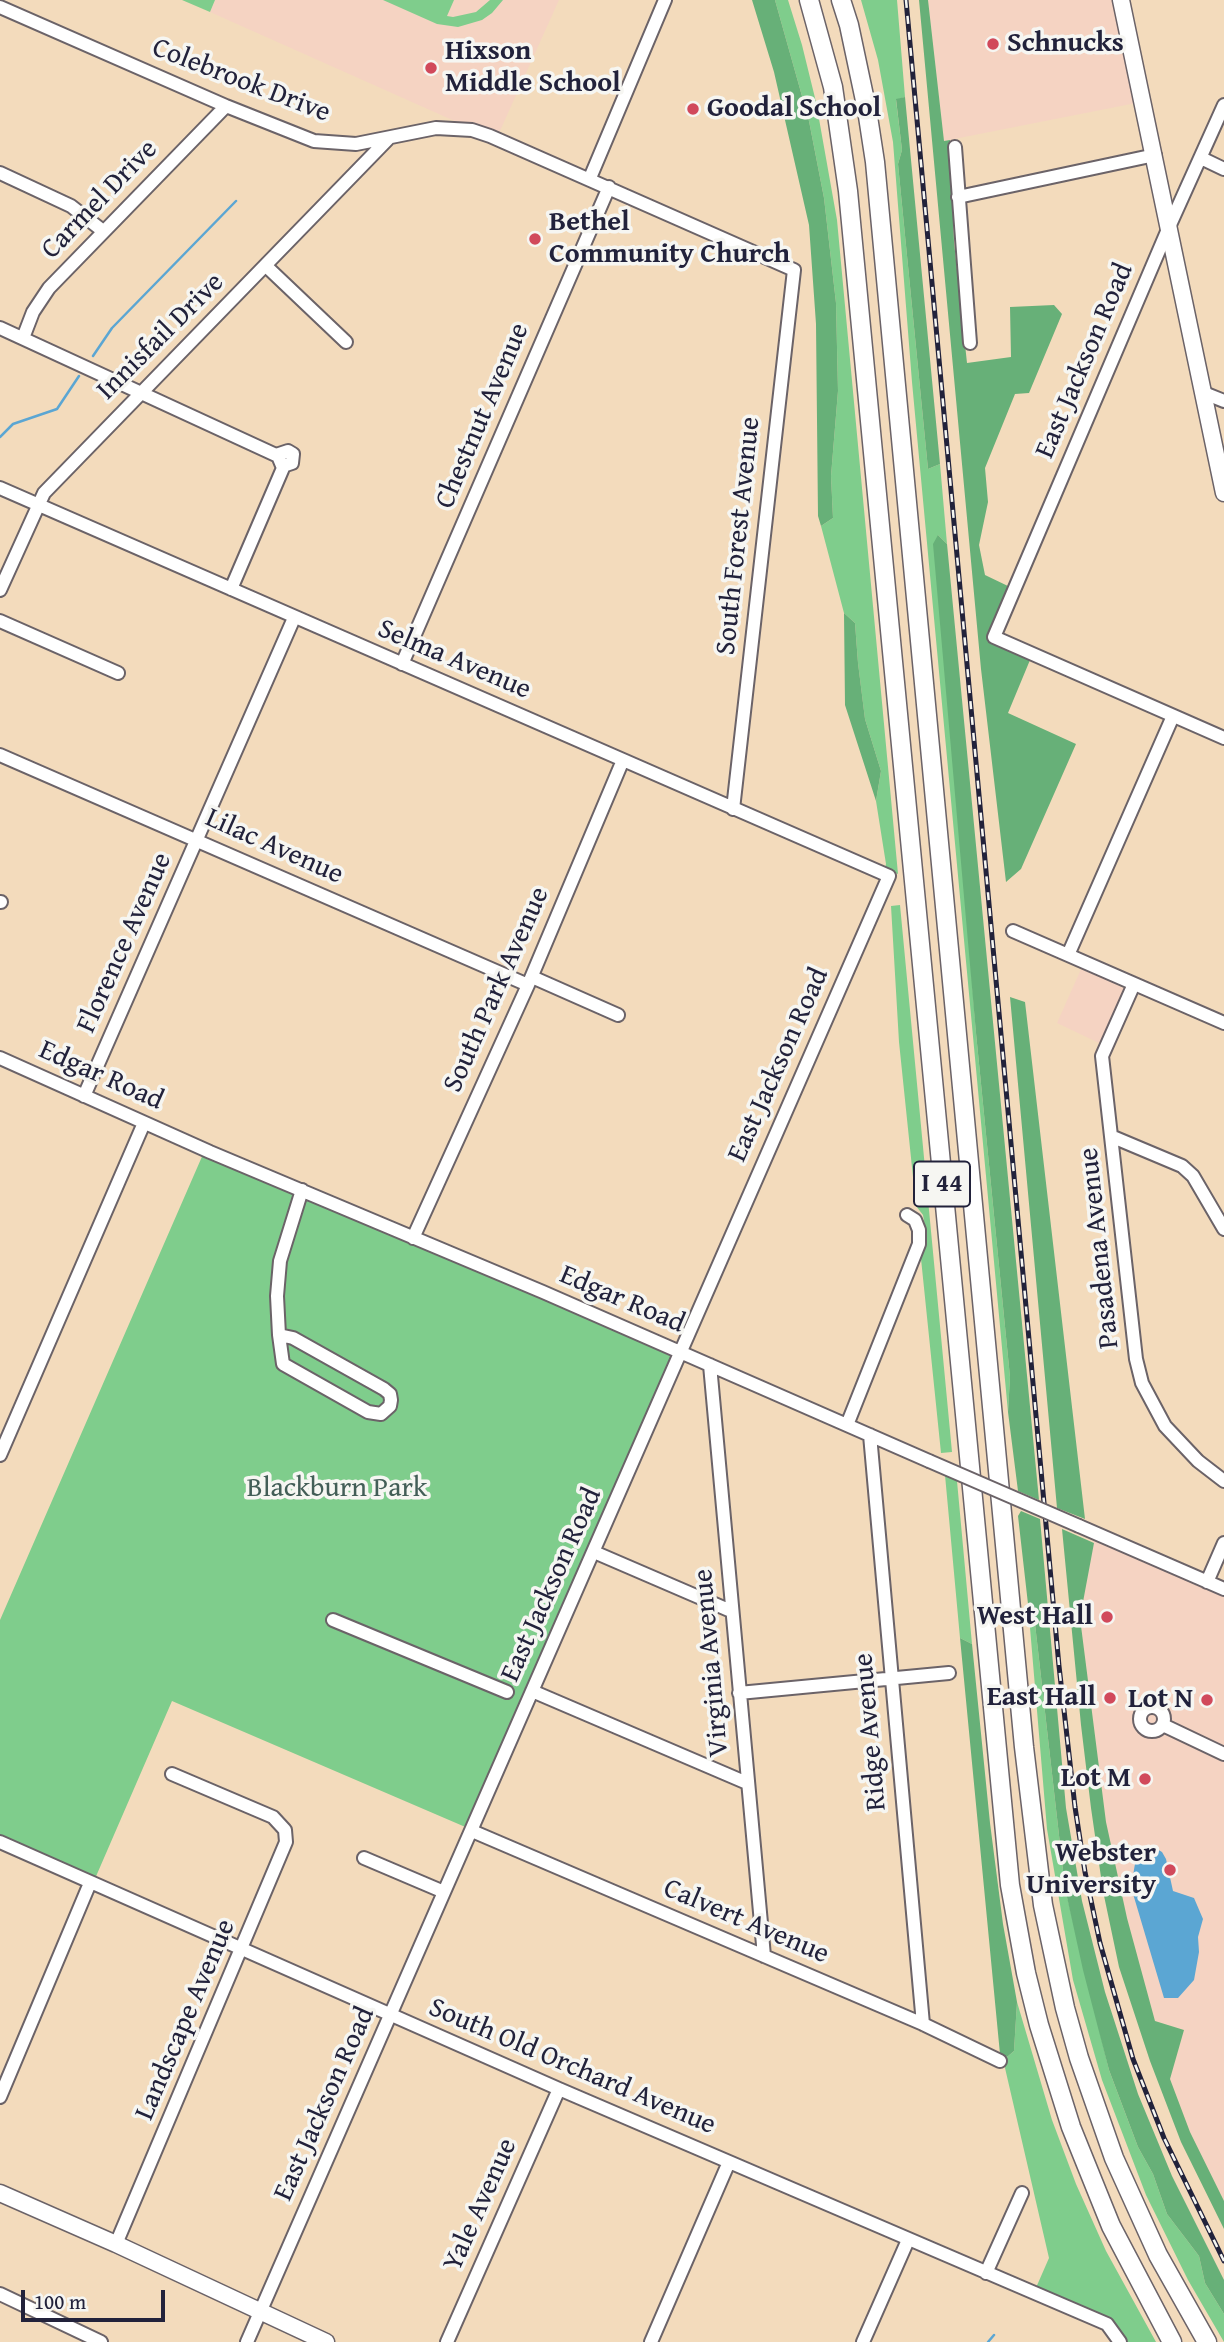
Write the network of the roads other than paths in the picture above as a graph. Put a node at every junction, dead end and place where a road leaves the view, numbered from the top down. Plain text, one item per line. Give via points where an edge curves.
1 (665, 0) edge
2 (809, 0) edge
3 (841, 0) edge
4 (851, 0) edge
5 (1121, 0) edge
6 (0, 7) edge
7 (849, 25) junction
8 (1224, 105) edge
9 (226, 106) junction
10 (388, 139) junction
11 (954, 147) dead end
12 (1155, 155) junction
13 (1201, 158) junction
14 (1224, 169) edge
15 (0, 173) edge
16 (590, 178) junction
17 (609, 187) junction
18 (958, 197) junction
19 (1169, 227) junction
20 (103, 231) junction
21 (266, 266) junction
22 (0, 328) edge
23 (23, 338) junction
24 (346, 342) dead end
25 (970, 343) dead end
26 (139, 393) junction
27 (1204, 393) junction
28 (1224, 401) edge
29 (0, 488) edge
30 (1224, 493) edge
31 (37, 504) junction
32 (231, 589) junction
33 (0, 590) edge
34 (294, 618) junction
35 (0, 621) edge
36 (402, 664) junction
37 (118, 673) dead end
38 (1173, 716) junction
39 (1224, 738) edge
40 (0, 755) edge
41 (623, 760) junction
42 (733, 808) junction
43 (197, 840) junction
44 (889, 876) joint
45 (1013, 931) dead end
46 (1068, 955) junction
47 (530, 981) junction
48 (1134, 984) junction
49 (618, 1015) dead end
50 (1224, 1023) edge
51 (0, 1058) edge
52 (84, 1096) junction
53 (144, 1123) junction
54 (1113, 1137) junction
55 (302, 1190) junction
56 (907, 1215) dead end
57 (1224, 1230) edge
58 (413, 1238) junction
59 (279, 1335) junction
60 (680, 1351) junction
61 (710, 1365) junction
62 (847, 1425) junction
63 (870, 1435) junction
64 (0, 1455) edge
65 (1224, 1481) edge
66 (1224, 1543) edge
67 (594, 1552) junction
68 (1208, 1582) junction
69 (1224, 1589) edge
70 (731, 1611) junction
71 (332, 1620) dead end
72 (949, 1673) dead end
73 (890, 1679) junction
74 (532, 1691) junction
75 (507, 1692) dead end
76 (739, 1693) junction
77 (1163, 1725) dead end
78 (1224, 1754) edge
79 (172, 1774) dead end
80 (747, 1783) junction
81 (472, 1831) junction
82 (0, 1842) edge
83 (364, 1858) dead end
84 (90, 1883) junction
85 (444, 1892) junction
86 (243, 1950) junction
87 (764, 1956) junction
88 (391, 2015) junction
89 (923, 2024) junction
90 (1000, 2061) dead end
91 (559, 2089) junction
92 (0, 2097) edge
93 (729, 2162) junction
94 (0, 2193) edge
95 (1022, 2193) dead end
96 (908, 2240) junction
97 (116, 2244) junction
98 (986, 2273) junction
99 (0, 2294) edge
100 (259, 2313) junction
101 (101, 2342) edge
102 (247, 2342) edge
103 (326, 2342) edge
104 (447, 2342) edge
105 (651, 2342) edge
106 (863, 2342) edge
107 (1120, 2342) edge
108 (1172, 2342) edge
109 (1207, 2342) edge

1 - 16 street
2 - 108 highway, I 44 via 833,87 848,191 1010,1885 1039,2025 1071,2127 1111,2226
3 - 7 highway, I 44
4 - 7 highway
5 - 12 main road
6 - 9 street, Colebrook Drive
7 - 109 highway, I 44 via 875,162 1028,1788 1043,1905 1079,2058 1114,2158 1158,2255
8 - 13 street, East Jackson Road
9 - 10 street, Colebrook Drive via 314,141 356,144
9 - 20 street, Carmel Drive
10 - 16 street, Colebrook Drive via 436,128 472,131
10 - 21 street, Innisfail Drive
11 - 18 street
12 - 18 street
12 - 19 main road
13 - 14 street
13 - 19 street, East Jackson Road
15 - 20 street via 71,206
16 - 17 street, Colebrook Drive
17 - 36 street, Chestnut Avenue
17 - 42 street, South Forest Avenue via 794,270
18 - 25 street
19 - 27 main road
19 - 38 street, East Jackson Road via 994,637
20 - 23 street, Carmel Drive via 49,288
21 - 24 street
21 - 26 street, Innisfail Drive
22 - 23 street
23 - 26 street
26 - 31 street, Innisfail Drive
26 - 32 street via 280,460
27 - 28 street
27 - 30 main road
29 - 31 street, Selma Avenue
31 - 32 street, Selma Avenue
31 - 33 street, Innisfail Drive
32 - 34 street, Selma Avenue
34 - 36 street, Selma Avenue
34 - 43 street, Florence Avenue
35 - 37 street
36 - 41 street, Selma Avenue
38 - 39 street
38 - 46 street
40 - 43 street, Lilac Avenue
41 - 42 street, Selma Avenue
41 - 47 street, South Park Avenue
42 - 44 street, Selma Avenue
43 - 47 street, Lilac Avenue
43 - 52 street, Florence Avenue
44 - 60 street, East Jackson Road
45 - 46 street
46 - 48 street
47 - 49 street, Lilac Avenue
47 - 58 street, South Park Avenue
48 - 50 street
48 - 54 street, Pasadena Avenue via 1102,1056
51 - 52 street, Edgar Road
52 - 53 street, Edgar Road
53 - 55 street, Edgar Road
53 - 64 street
54 - 57 street via 1182,1166 1193,1176
54 - 65 street, Pasadena Avenue via 1142,1383 1178,1443
55 - 58 street, Edgar Road
55 - 59 street via 280,1261
56 - 62 street via 915,1220 919,1244
58 - 60 street, Edgar Road
59 - 59 street via 283,1364 368,1412 381,1414 390,1406 390,1394 384,1389 293,1338
60 - 61 street, Edgar Road
60 - 67 street, East Jackson Road
61 - 62 street, Edgar Road
61 - 70 street, Virginia Avenue
62 - 63 street, Edgar Road
63 - 68 street, Edgar Road, bridge
63 - 73 street, Ridge Avenue
66 - 68 street
67 - 70 street
67 - 74 street, East Jackson Road
68 - 69 street, Edgar Road
70 - 76 street, Virginia Avenue
71 - 75 street
72 - 73 street
73 - 76 street
73 - 89 street, Ridge Avenue
74 - 80 street
74 - 81 street, East Jackson Road
76 - 80 street, Virginia Avenue
77 - 78 street
79 - 86 street, Landscape Avenue via 273,1817 285,1830 285,1849
80 - 87 street, Virginia Avenue
81 - 85 street, East Jackson Road
81 - 87 street, Calvert Avenue
82 - 84 street, South Old Orchard Avenue
83 - 85 street
84 - 86 street, South Old Orchard Avenue
84 - 92 street
85 - 88 street, East Jackson Road
86 - 88 street, South Old Orchard Avenue
86 - 97 street, Landscape Avenue
87 - 89 street, Calvert Avenue
88 - 91 street, South Old Orchard Avenue
88 - 100 street, East Jackson Road
89 - 90 street, Calvert Avenue
91 - 93 street, South Old Orchard Avenue
91 - 104 street, Yale Avenue
93 - 96 street, South Old Orchard Avenue
93 - 105 street
94 - 97 main road
95 - 98 street
96 - 98 street, South Old Orchard Avenue
96 - 106 street
97 - 100 main road
98 - 107 street, South Old Orchard Avenue via 1107,2325
99 - 101 street
100 - 102 street, East Jackson Road
100 - 103 main road

